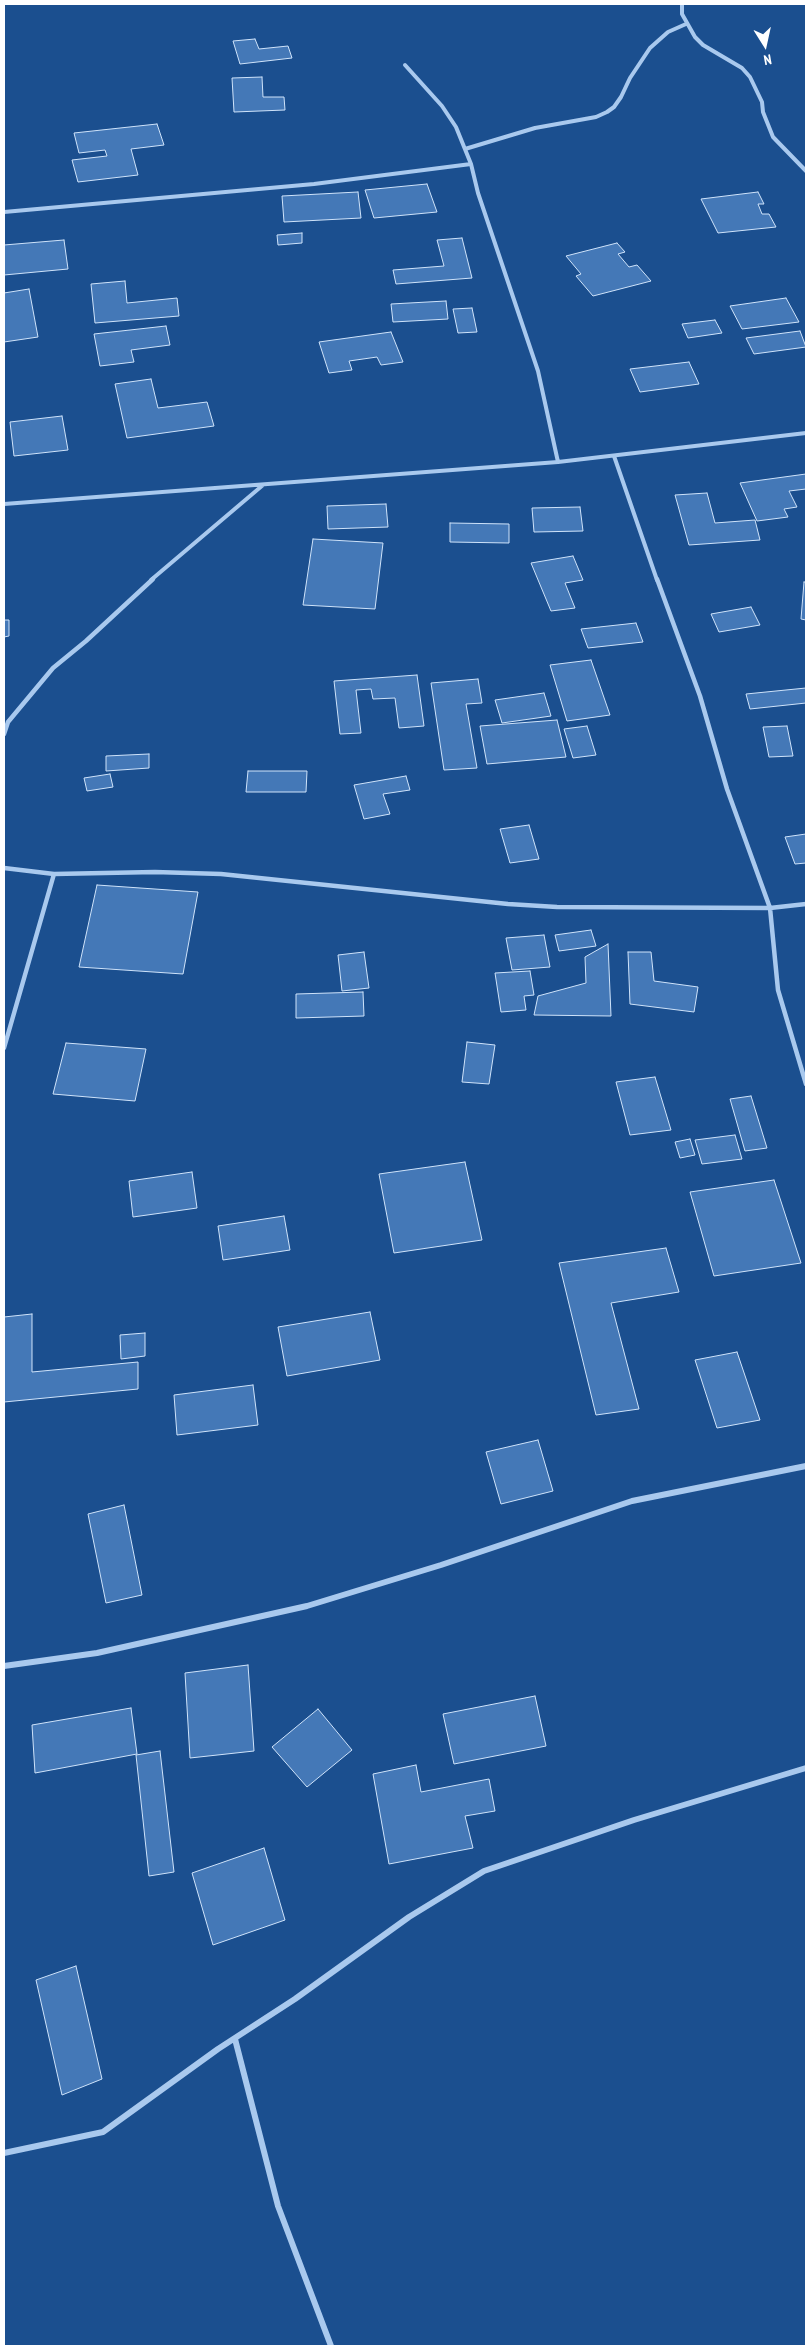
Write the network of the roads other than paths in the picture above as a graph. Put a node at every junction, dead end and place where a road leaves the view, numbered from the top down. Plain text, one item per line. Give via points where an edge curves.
1 (682, 4) edge
2 (686, 24) junction
3 (405, 65) dead end
4 (465, 149) junction
5 (471, 164) junction
6 (806, 171) edge
7 (4, 212) edge
8 (806, 433) edge
9 (614, 456) junction
10 (558, 462) junction
11 (263, 485) junction
12 (4, 504) edge
13 (4, 732) edge
14 (4, 868) edge
15 (54, 874) junction
16 (806, 904) edge
17 (770, 908) junction
18 (4, 1048) edge
19 (806, 1084) edge
20 (806, 1466) edge
21 (4, 1666) edge
22 (806, 1768) edge
23 (235, 2039) junction
24 (4, 2153) edge
25 (331, 2346) edge

1 - 2 street
2 - 4 street via 668,32 650,48 622,97 607,112 596,118 535,128
2 - 6 street via 704,45 728,58 750,77 774,137
3 - 4 street via 442,106
4 - 5 street
5 - 7 street via 314,184
5 - 10 street via 538,371
8 - 9 street
9 - 10 street
9 - 17 street via 700,696 727,789
10 - 11 street
11 - 12 street
11 - 13 street via 53,668 8,722
14 - 15 street
15 - 17 street via 222,874 557,907
15 - 18 street
16 - 17 street
17 - 19 street via 778,990
20 - 21 street via 632,1501 307,1606 97,1653
22 - 23 street via 634,1820 484,1871 409,1917 295,2000
23 - 24 street via 103,2132
23 - 25 street via 278,2206

